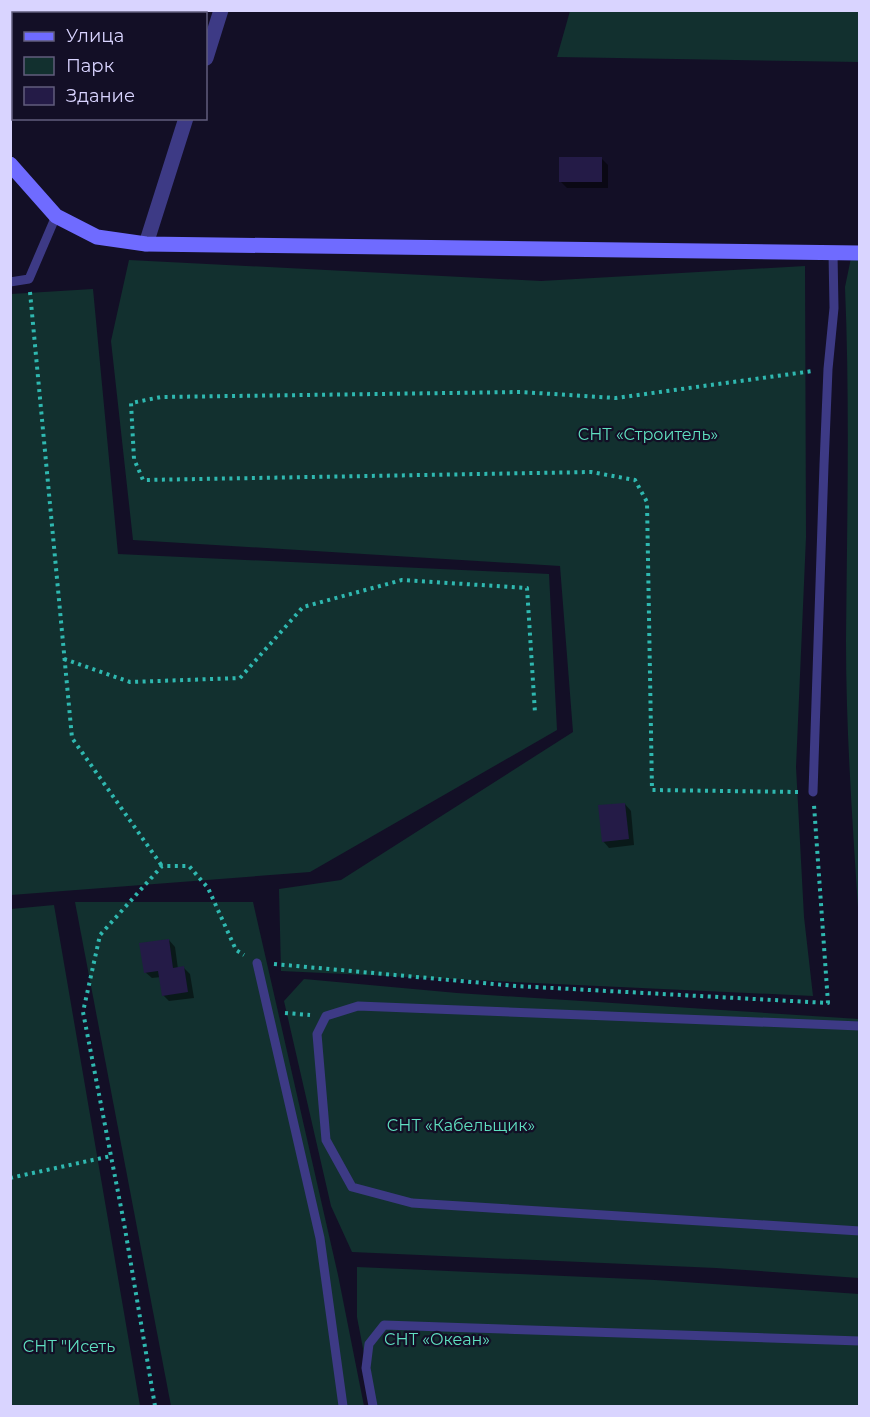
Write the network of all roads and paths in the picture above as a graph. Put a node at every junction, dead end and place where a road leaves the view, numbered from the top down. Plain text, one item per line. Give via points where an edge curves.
1 (221, 10) edge
2 (207, 55) edge
3 (185, 120) edge
4 (10, 164) edge
5 (56, 216) junction
6 (146, 244) junction
7 (833, 253) junction
8 (860, 253) edge
9 (29, 279) junction
10 (10, 282) edge
11 (828, 369) junction
12 (64, 659) junction
13 (535, 713) dead end
14 (813, 792) joint
15 (162, 866) dead end
16 (257, 963) dead end
17 (268, 1012) junction
18 (326, 1016) junction
19 (860, 1026) edge
20 (111, 1156) dead end
21 (10, 1178) edge
22 (860, 1231) edge
23 (860, 1341) edge
24 (343, 1407) edge
25 (373, 1407) edge

1 - 2 street
3 - 6 street
4 - 5 street
5 - 6 street via 97,237
5 - 9 lane
6 - 7 street
7 - 8 street
7 - 11 lane via 834,308
9 - 10 lane
9 - 12 path
11 - 14 lane
11 - 14 path via 616,398 521,392 161,397 131,403 134,459 143,480 591,471 635,480 647,502 652,790
12 - 13 path via 130,682 240,678 303,607 402,580 527,588
12 - 15 path via 72,738
16 - 17 lane
17 - 18 path
17 - 24 lane via 320,1238
18 - 19 lane via 358,1006
18 - 22 lane via 317,1034 326,1140 352,1187 412,1203
20 - 21 path
23 - 25 lane via 384,1325 369,1344 366,1368

